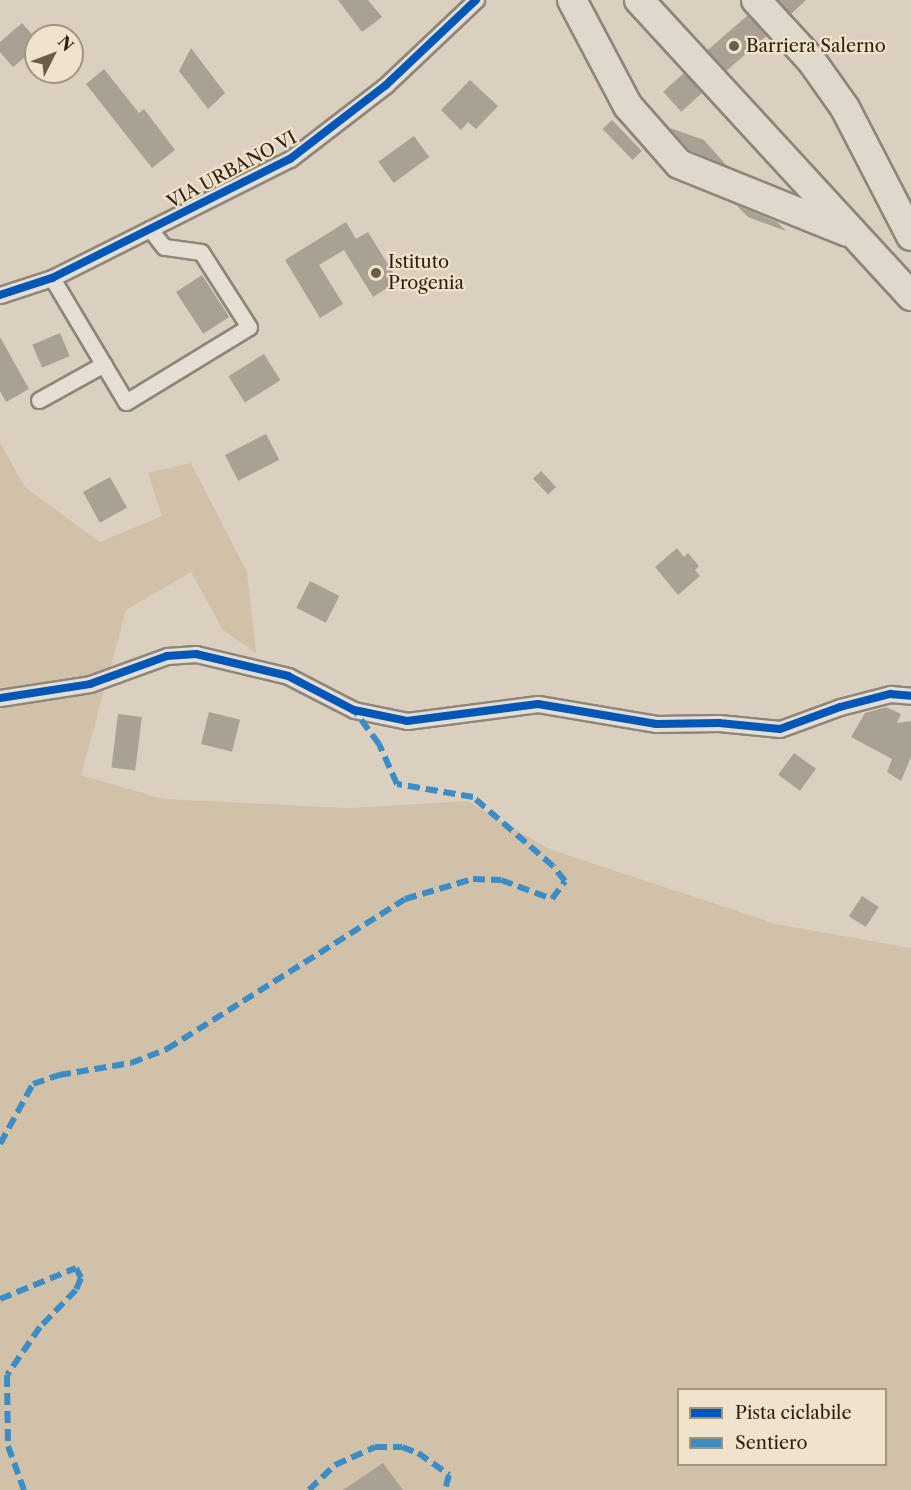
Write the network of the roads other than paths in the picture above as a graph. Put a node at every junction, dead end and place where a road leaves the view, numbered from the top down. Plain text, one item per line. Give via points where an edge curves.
1 (476, 0) edge
2 (573, 0) edge
3 (639, 0) edge
4 (756, 0) edge
5 (150, 229) junction
6 (855, 236) junction
7 (911, 236) edge
8 (52, 278) junction
9 (0, 295) edge
10 (911, 296) edge
11 (104, 364) junction
12 (39, 400) dead end
13 (911, 696) edge
14 (0, 698) edge

1 - 5 street, VIA URBANO VI via 386,85 322,138 290,159
2 - 6 highway via 628,106 679,164
3 - 6 highway
4 - 7 highway via 811,60 845,108
5 - 8 street, VIA URBANO VI
5 - 11 street via 164,247 201,252 249,327 126,402
6 - 10 highway
8 - 9 street, VIA URBANO VI
8 - 11 street
11 - 12 street
13 - 14 street via 890,694 780,729 719,723 656,724 538,704 407,720 354,710 288,676 196,654 167,656 90,684

